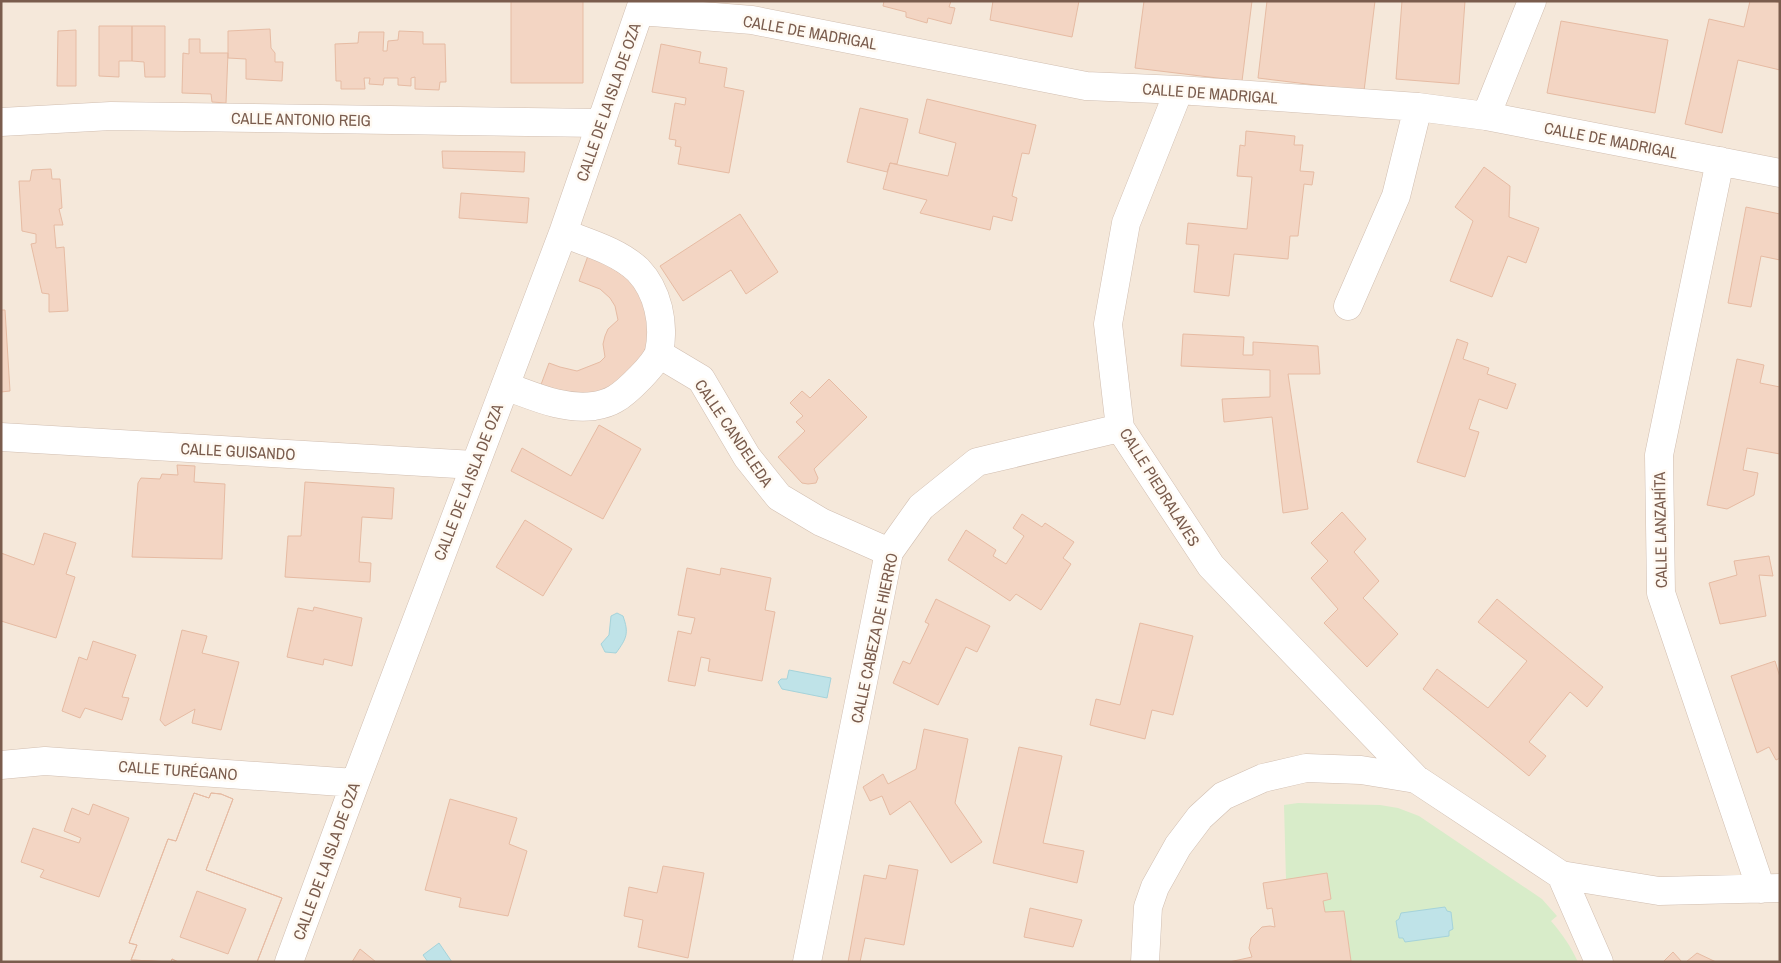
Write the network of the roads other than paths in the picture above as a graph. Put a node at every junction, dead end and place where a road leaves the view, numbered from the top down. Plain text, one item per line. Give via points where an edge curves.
1 (1532, 1) edge
2 (641, 6) edge
3 (1178, 90) junction
4 (1418, 107) junction
5 (1486, 116) junction
6 (1, 122) edge
7 (600, 123) junction
8 (1720, 161) junction
9 (1780, 173) edge
10 (563, 233) junction
11 (1348, 306) dead end
12 (659, 354) junction
13 (506, 386) junction
14 (1120, 428) junction
15 (1, 437) edge
16 (474, 465) junction
17 (889, 552) junction
18 (1, 765) edge
19 (1416, 779) junction
20 (355, 783) junction
21 (1561, 876) junction
22 (1770, 888) edge
23 (289, 962) edge
24 (807, 962) edge
25 (1145, 962) edge
26 (1599, 962) edge

1 - 5 street
2 - 3 street, CALLE DE MADRIGAL via 752,20 1086,86
2 - 7 street, CALLE DE LA ISLA DE OZA
3 - 4 street, CALLE DE MADRIGAL
3 - 14 street, CALLE PIEDRALAVES via 1126,223 1108,324
4 - 5 street, CALLE DE MADRIGAL
4 - 11 street via 1396,196
5 - 8 street, CALLE DE MADRIGAL
6 - 7 street, CALLE ANTONIO REIG via 111,116
7 - 10 street, CALLE DE LA ISLA DE OZA
8 - 9 street, CALLE DE MADRIGAL
8 - 22 street, CALLE LANZAHÍTA via 1659,456 1661,593
10 - 12 street via 610,252 638,271 657,303 661,324
10 - 13 street, CALLE DE LA ISLA DE OZA
12 - 13 street via 639,379 615,399 595,406 556,404
12 - 17 street, CALLE CANDELEDA via 701,379 747,457 779,497 821,522
13 - 16 street, CALLE DE LA ISLA DE OZA
14 - 17 street, CALLE CABEZA DE HIERRO via 977,462 921,508
14 - 19 street, CALLE PIEDRALAVES via 1211,566
15 - 16 street, CALLE GUISANDO
16 - 20 street, CALLE DE LA ISLA DE OZA
17 - 24 street, CALLE CABEZA DE HIERRO
18 - 20 street, CALLE TURÉGANO via 46,761
19 - 21 street
19 - 25 street via 1361,770 1306,768 1263,778 1223,796 1178,846 1155,887 1148,907
20 - 23 street, CALLE DE LA ISLA DE OZA
21 - 22 street via 1659,892
21 - 26 street

